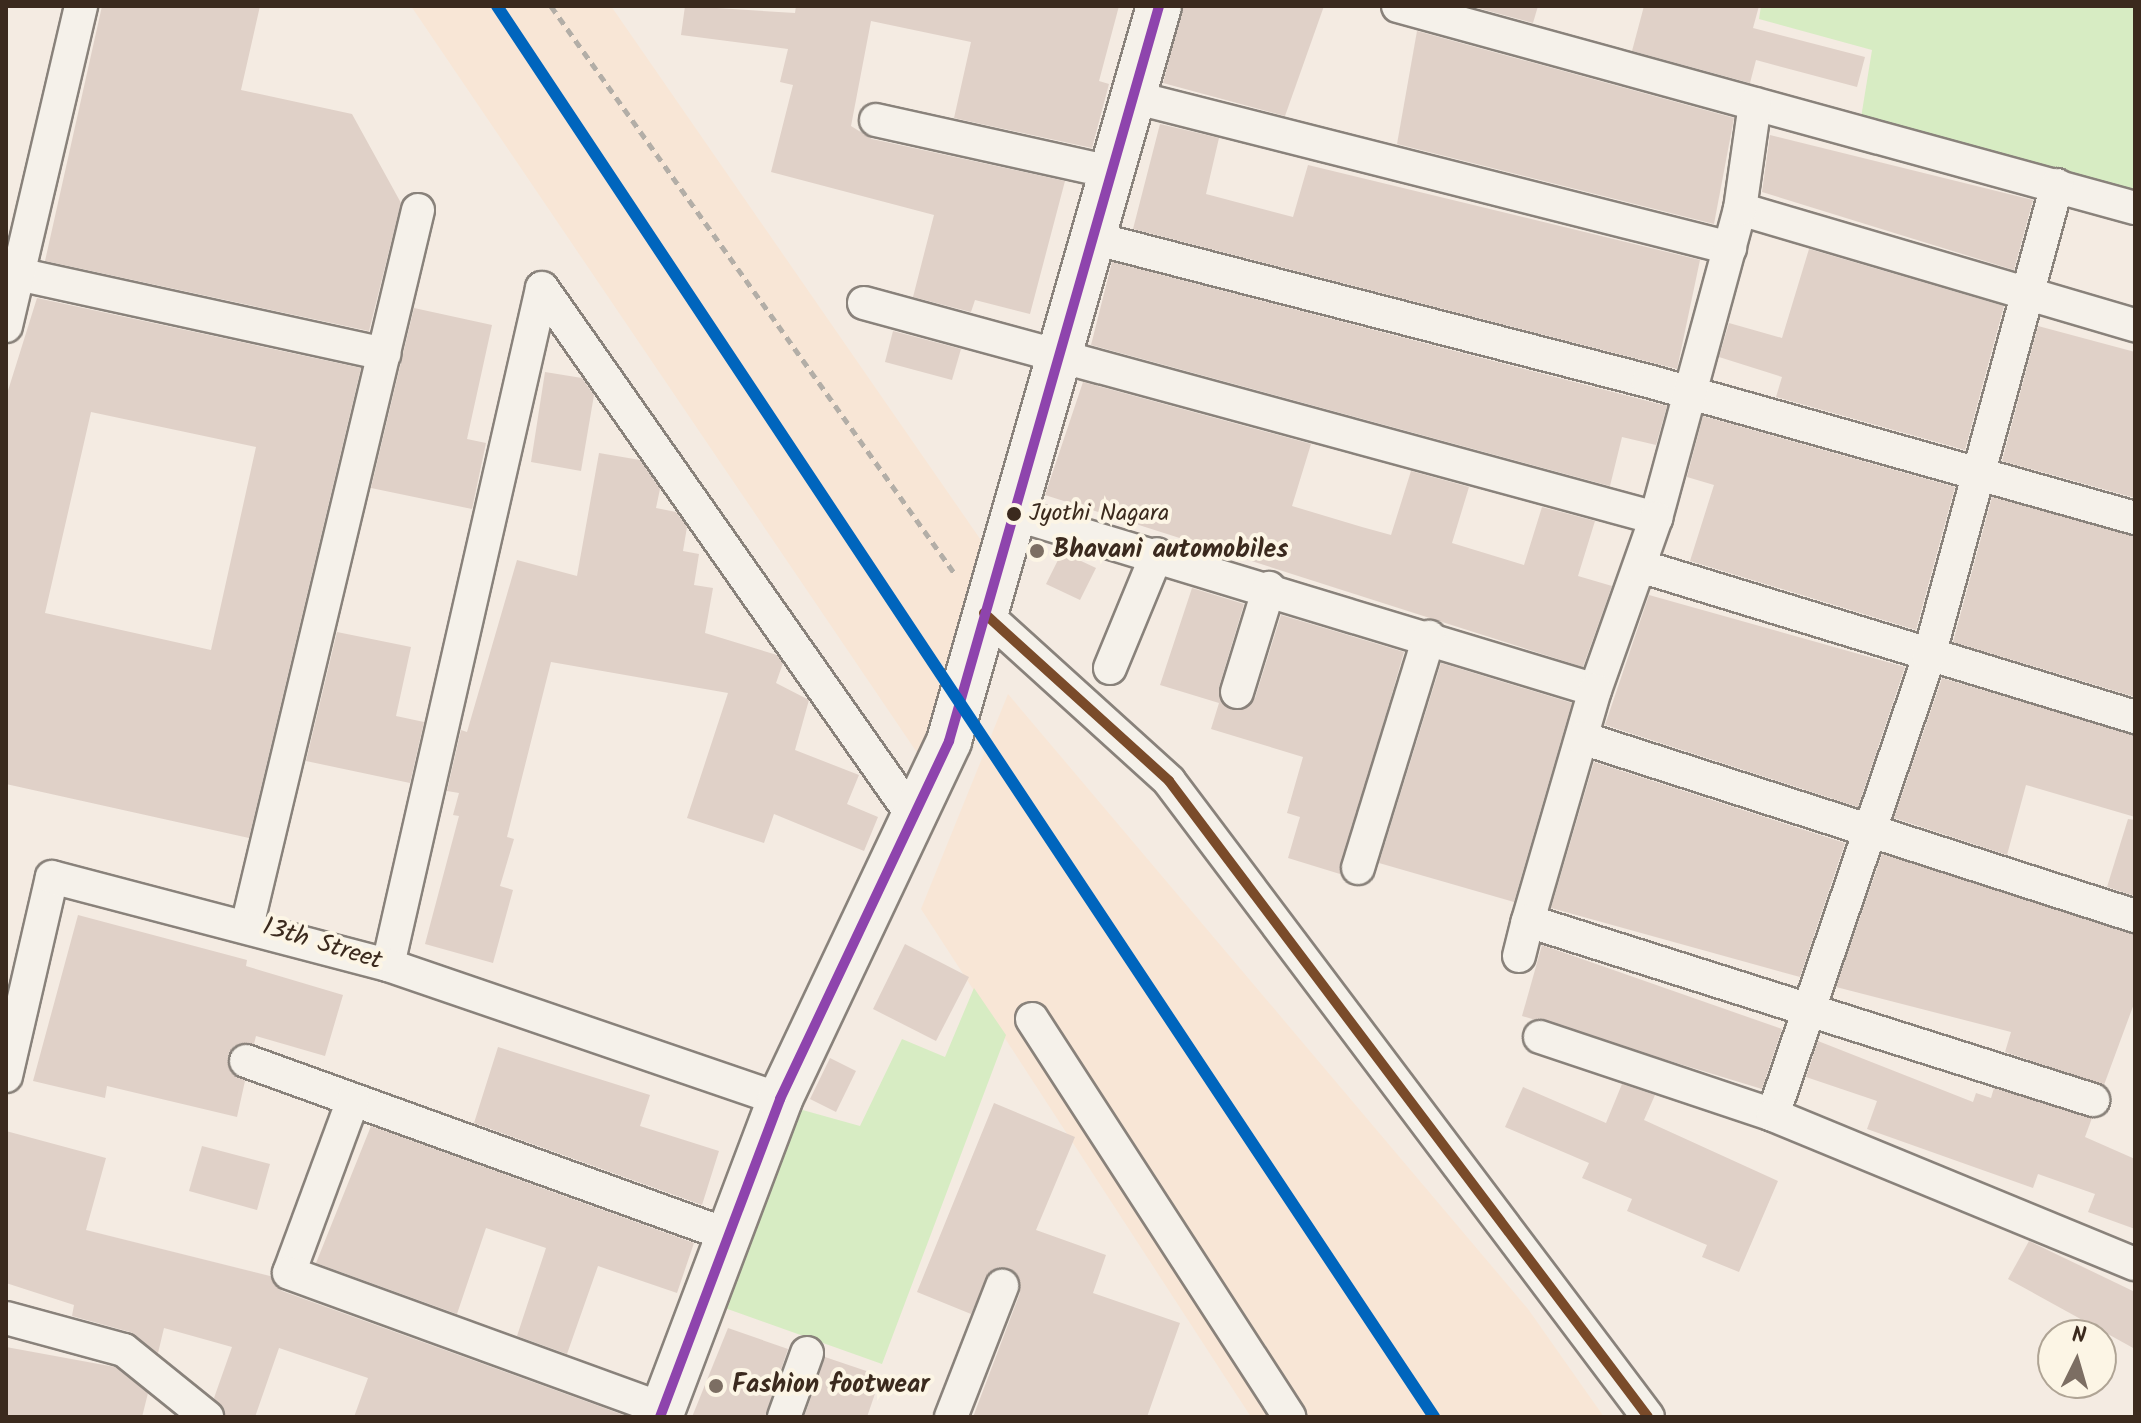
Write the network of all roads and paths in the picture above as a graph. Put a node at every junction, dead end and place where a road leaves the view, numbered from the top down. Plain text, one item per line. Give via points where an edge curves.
1 (81, 6) edge
2 (551, 6) edge
3 (1159, 6) edge
4 (1398, 6) edge
5 (1133, 97) junction
6 (1755, 104) junction
7 (876, 120) dead end
8 (1110, 172) junction
9 (2057, 185) junction
10 (2135, 208) edge
11 (1740, 209) junction
12 (418, 210) dead end
13 (1093, 238) junction
14 (1730, 248) junction
15 (18, 274) junction
16 (2024, 295) junction
17 (864, 303) dead end
18 (2135, 325) edge
19 (6, 326) edge
20 (384, 354) junction
21 (1056, 360) junction
22 (1695, 394) junction
23 (1980, 474) junction
24 (1011, 513) junction
25 (1656, 518) junction
26 (2135, 518) edge
27 (1157, 554) junction
28 (1640, 566) junction
29 (1269, 588) junction
30 (984, 613) junction
31 (1429, 637) junction
32 (1929, 656) junction
33 (1110, 668) dead end
34 (1595, 690) junction
35 (1237, 692) dead end
36 (2135, 717) edge
37 (1582, 738) junction
38 (913, 816) junction
39 (1865, 827) junction
40 (1358, 868) dead end
41 (2135, 916) edge
42 (1528, 921) junction
43 (248, 922) junction
44 (1519, 956) dead end
45 (388, 965) junction
46 (1808, 1006) junction
47 (1032, 1019) dead end
48 (1540, 1037) dead end
49 (246, 1061) dead end
50 (6, 1076) edge
51 (780, 1099) junction
52 (353, 1100) junction
53 (2093, 1100) dead end
54 (1773, 1115) junction
55 (728, 1235) junction
56 (2135, 1264) edge
57 (1002, 1286) dead end
58 (6, 1318) edge
59 (807, 1353) dead end
60 (661, 1413) edge
61 (207, 1417) edge
62 (784, 1417) edge
63 (951, 1417) edge
64 (1289, 1417) edge
65 (1648, 1417) edge

1 - 15 street
2 - 30 path via 698,222
3 - 5 street
4 - 6 street
5 - 8 street
5 - 14 street
6 - 9 street
6 - 11 street
7 - 8 street
8 - 13 street
9 - 10 street
9 - 16 street
11 - 14 street
11 - 16 street
12 - 20 street
13 - 21 street
13 - 22 street
14 - 22 street
15 - 19 street
15 - 20 street
16 - 18 street
16 - 23 street
17 - 21 street
20 - 43 street
21 - 24 street
21 - 25 street
22 - 23 street
22 - 25 street
23 - 26 street
23 - 32 street
24 - 27 street
24 - 30 street
25 - 28 street
27 - 29 street
27 - 33 street
28 - 32 street
28 - 34 street
29 - 31 street
29 - 35 street
30 - 38 street via 949,741
30 - 65 street via 1169,781
31 - 34 street
31 - 40 street
32 - 36 street
32 - 39 street
34 - 37 street
37 - 39 street
37 - 42 street
38 - 45 street via 542,288
38 - 51 street
39 - 41 street
39 - 46 street
42 - 44 street
42 - 46 street
43 - 45 street, 13th Street
43 - 50 street, 13th Street via 52,877
45 - 51 street, 13th Street
46 - 53 street
46 - 54 street
47 - 64 street
48 - 54 street
49 - 52 street
51 - 55 street
52 - 55 street
52 - 60 street via 289,1273
54 - 56 street
55 - 60 street
57 - 63 street
58 - 61 street via 124,1350
59 - 62 street

